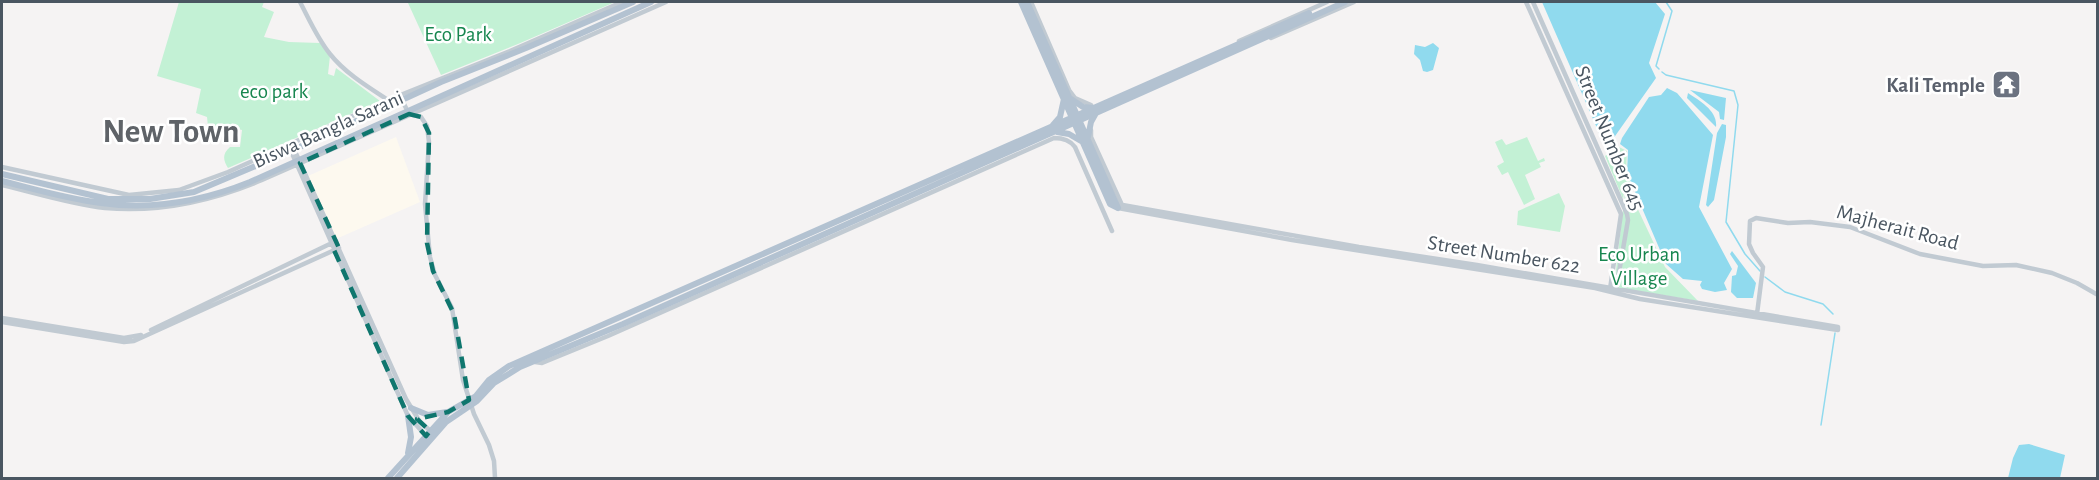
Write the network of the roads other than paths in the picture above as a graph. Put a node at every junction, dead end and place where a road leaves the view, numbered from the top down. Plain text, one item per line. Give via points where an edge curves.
1 (300, 2) edge
2 (622, 2) edge
3 (633, 2) edge
4 (651, 2) edge
5 (666, 2) edge
6 (1021, 2) edge
7 (1029, 2) edge
8 (1327, 2) edge
9 (1335, 2) edge
10 (1345, 2) edge
11 (1354, 2) edge
12 (1526, 2) edge
13 (1533, 2) edge
14 (1066, 97) junction
15 (402, 100) junction
16 (390, 102) junction
17 (1097, 110) junction
18 (408, 113) junction
19 (1076, 120) junction
20 (1052, 130) junction
21 (1086, 142) junction
22 (292, 150) junction
23 (298, 162) junction
24 (2, 167) edge
25 (1095, 171) junction
26 (1087, 173) junction
27 (2, 174) edge
28 (2, 183) edge
29 (1119, 206) junction
30 (1112, 231) dead end
31 (333, 242) junction
32 (336, 249) junction
33 (1609, 290) junction
34 (1616, 291) junction
35 (2097, 295) edge
36 (1757, 314) junction
37 (2, 320) edge
38 (1807, 323) junction
39 (535, 362) junction
40 (470, 402) junction
41 (411, 408) junction
42 (448, 412) junction
43 (408, 416) junction
44 (430, 435) junction
45 (408, 457) junction
46 (388, 478) edge
47 (397, 478) edge
48 (495, 478) edge

1 - 16 street via 333,58
2 - 16 street
3 - 15 main road, Biswa Bangla Sarani
4 - 18 main road, Biswa Bangla Sarani
5 - 18 street
6 - 14 main road
7 - 8 street via 1069,90 1089,105
7 - 14 main road
9 - 17 main road
10 - 17 main road
11 - 29 street via 1097,117 1091,135
12 - 33 street, Street Number 645 via 1621,214
13 - 34 street, Street Number 645 via 1627,214
14 - 17 main road
14 - 19 main road
14 - 20 main road
15 - 16 main road, Biswa Bangla Sarani
15 - 18 street
16 - 22 main road, Biswa Bangla Sarani
16 - 24 street via 179,190 129,195
17 - 19 main road
17 - 21 main road
18 - 23 main road, Biswa Bangla Sarani
18 - 40 street via 421,117 429,133 425,186 427,243 434,271 454,314 460,368
19 - 20 main road
19 - 21 main road
20 - 21 main road
20 - 39 main road
20 - 40 main road via 518,362 495,375
21 - 25 main road
21 - 29 main road
22 - 23 street
22 - 27 main road, Biswa Bangla Sarani via 209,187 150,200 100,198
23 - 28 main road, Biswa Bangla Sarani via 213,194 147,205 91,202
23 - 31 street
25 - 26 street
25 - 29 main road via 1110,204
26 - 30 street
26 - 39 street via 1073,144 1054,138 608,336 542,363
29 - 33 street, Street Number 622
29 - 33 street, Street Number 622 via 1333,246
31 - 32 street
31 - 37 street via 137,337
32 - 37 street via 134,341
32 - 41 street
32 - 43 street
33 - 34 street, Street Number 622
34 - 36 street, Street Number 622
35 - 36 street, Majherait Road via 2062,276 2032,267 1983,266 1920,254 1850,227 1756,218 1750,221 1749,244 1763,267
36 - 38 street, Street Number 622
38 - 38 street, Street Number 622 via 1839,327 1838,330
39 - 40 main road via 508,374
40 - 42 main road
40 - 44 main road
40 - 48 street via 491,450
41 - 42 main road via 428,416
41 - 44 street
42 - 44 main road
43 - 44 street
43 - 45 main road
44 - 45 main road
44 - 47 main road
45 - 46 main road

